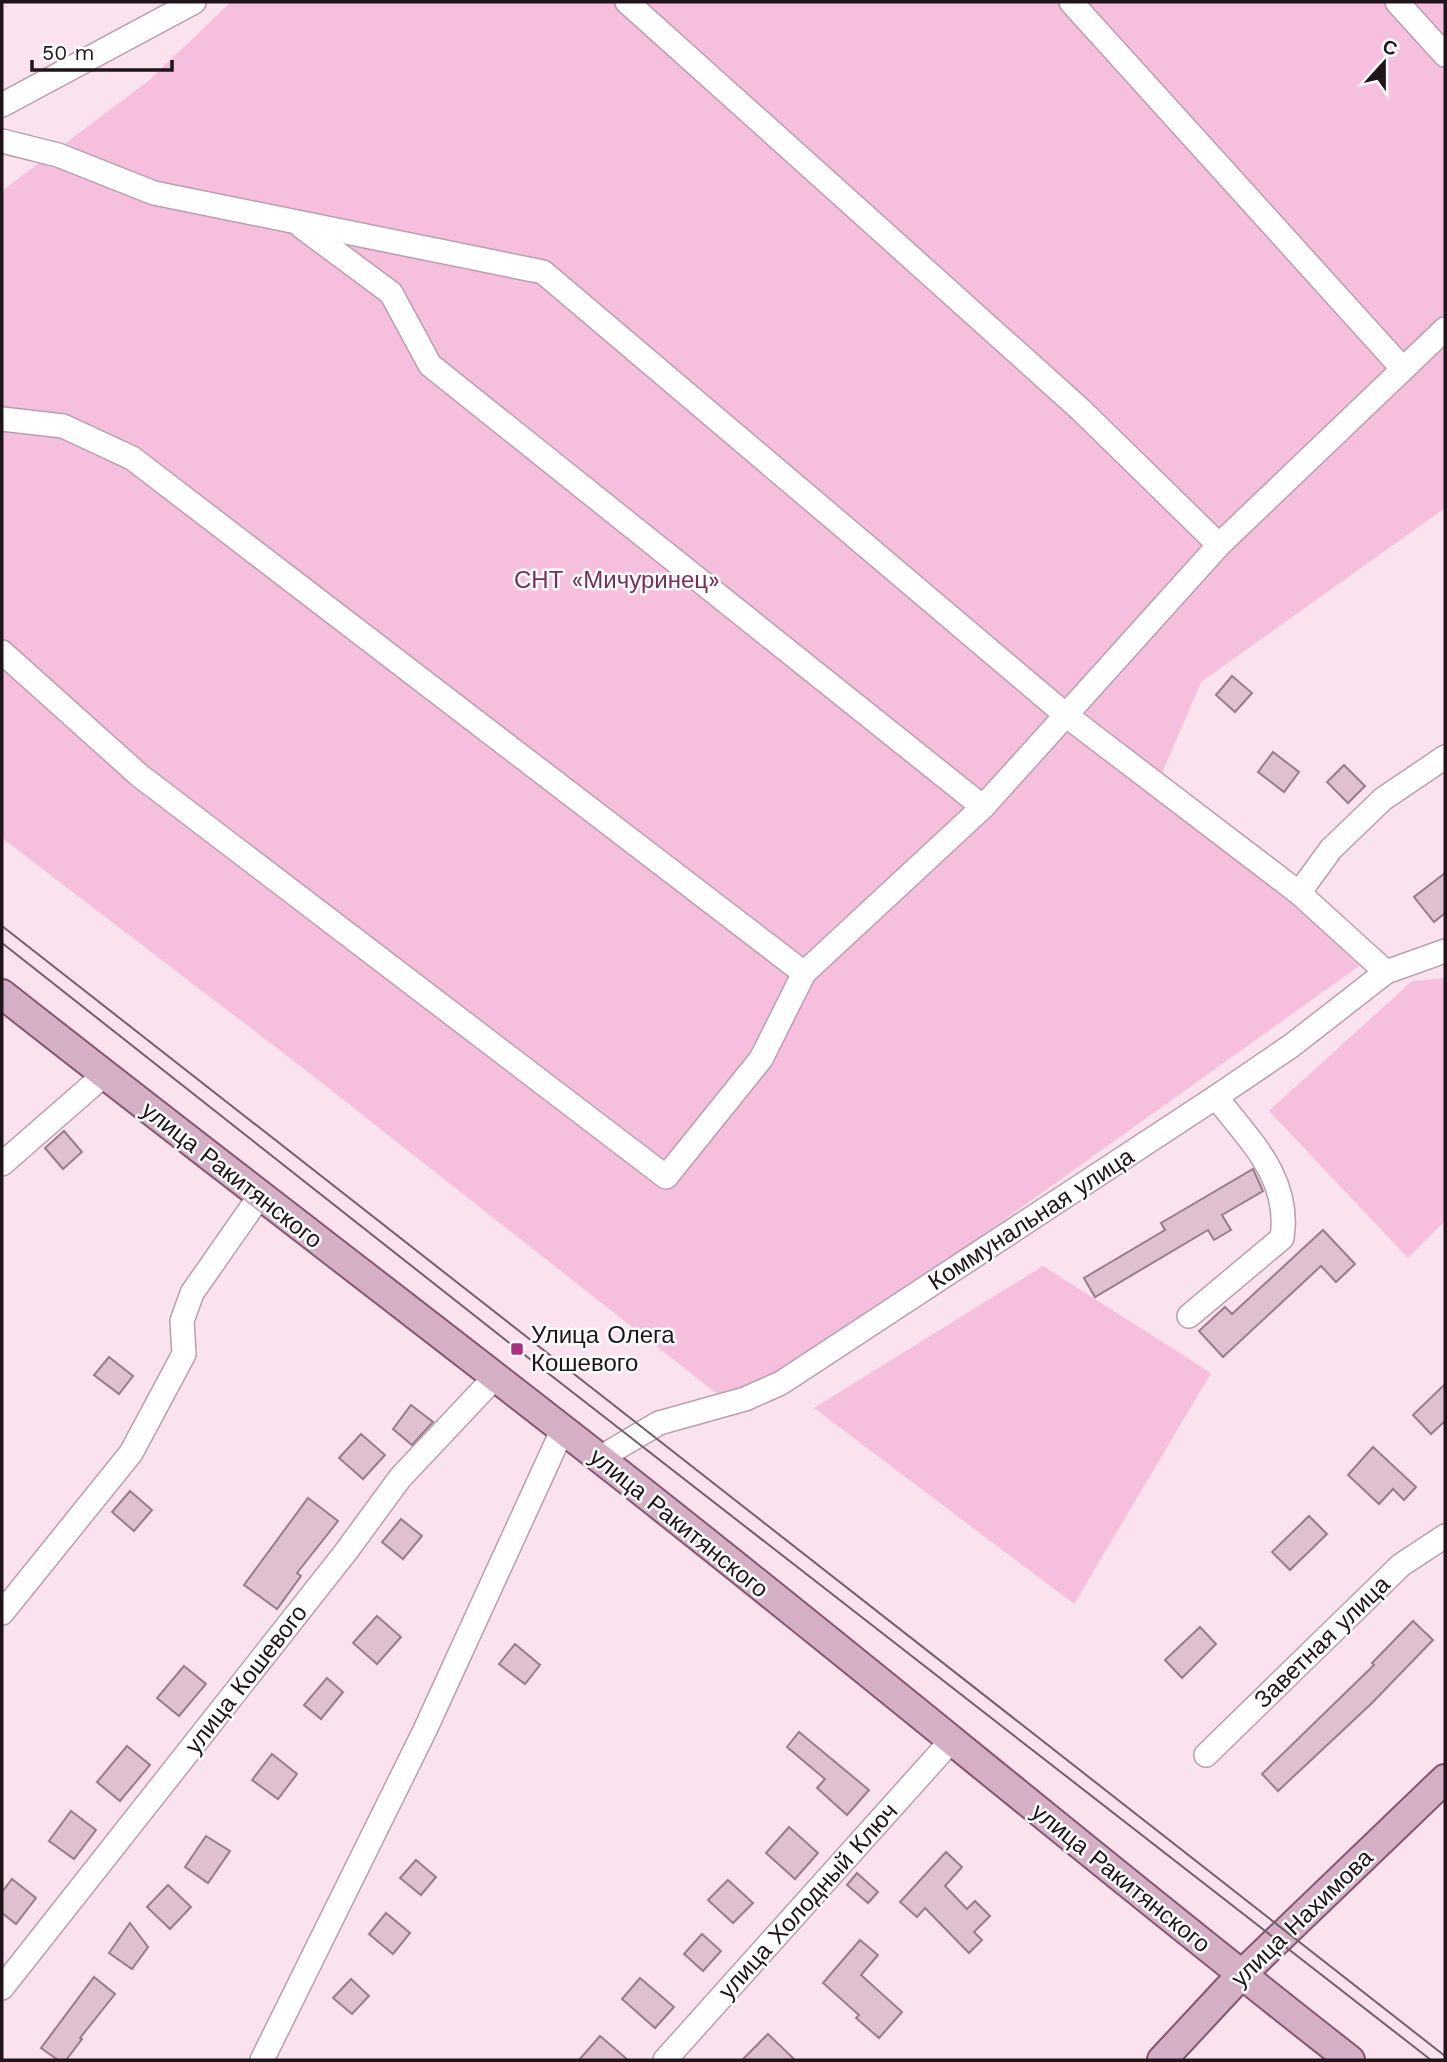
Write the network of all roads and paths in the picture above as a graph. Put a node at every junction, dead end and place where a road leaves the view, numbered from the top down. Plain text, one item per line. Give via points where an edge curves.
1 (194, 2) edge
2 (627, 2) edge
3 (1071, 2) edge
4 (1396, 2) edge
5 (1445, 55) edge
6 (2, 104) edge
7 (2, 141) edge
8 (296, 223) junction
9 (1445, 330) edge
10 (1403, 369) junction
11 (2, 419) edge
12 (1219, 545) junction
13 (2, 652) edge
14 (1067, 716) junction
15 (1445, 757) edge
16 (982, 807) junction
17 (1300, 893) junction
18 (1445, 951) edge
19 (1385, 972) junction
20 (804, 973) junction
21 (2, 994) edge
22 (104, 1075) junction
23 (1216, 1097) junction
24 (3, 1160) edge
25 (259, 1197) junction
26 (1189, 1316) dead end
27 (496, 1376) junction
28 (562, 1431) junction
29 (600, 1458) junction
30 (1445, 1536) edge
31 (2, 1613) edge
32 (951, 1741) junction
33 (1206, 1755) dead end
34 (1445, 1779) edge
35 (1241, 1975) junction
36 (2, 1988) edge
37 (262, 2060) edge
38 (665, 2060) edge
39 (1162, 2060) edge
40 (1350, 2060) edge

1 - 6 street
2 - 12 street via 1082,410
3 - 10 street
4 - 5 street
7 - 8 street via 58,155 154,193
8 - 14 street via 543,272
8 - 16 street via 391,293 430,365
9 - 10 street
10 - 12 street
11 - 20 street via 63,426 132,458
12 - 14 street
13 - 20 street via 139,775 666,1177 761,1059
14 - 16 street
14 - 17 street
15 - 17 street via 1383,799 1331,849
16 - 20 street
17 - 19 street
18 - 19 street, Коммунальная улица
19 - 23 street, Коммунальная улица via 1291,1046
21 - 22 main road, улица Ракитянского
22 - 24 street
22 - 25 main road, улица Ракитянского
23 - 26 street via 1268,1164 1283,1199 1285,1221 1282,1238
23 - 29 street, Коммунальная улица via 782,1383 745,1399 660,1423
25 - 27 main road, улица Ракитянского
25 - 31 street via 192,1293 182,1321 184,1354 131,1453
27 - 28 main road, улица Ракитянского
27 - 36 street, улица Кошевого via 400,1478
28 - 29 main road, улица Ракитянского
28 - 37 street via 425,1730
29 - 32 main road, улица Ракитянского
30 - 33 street, Заветная улица via 1401,1565
32 - 35 main road, улица Ракитянского
32 - 38 street, улица Холодный Ключ
34 - 35 main road, улица Нахимова
35 - 39 main road, улица Нахимова
35 - 40 main road, улица Ракитянского

